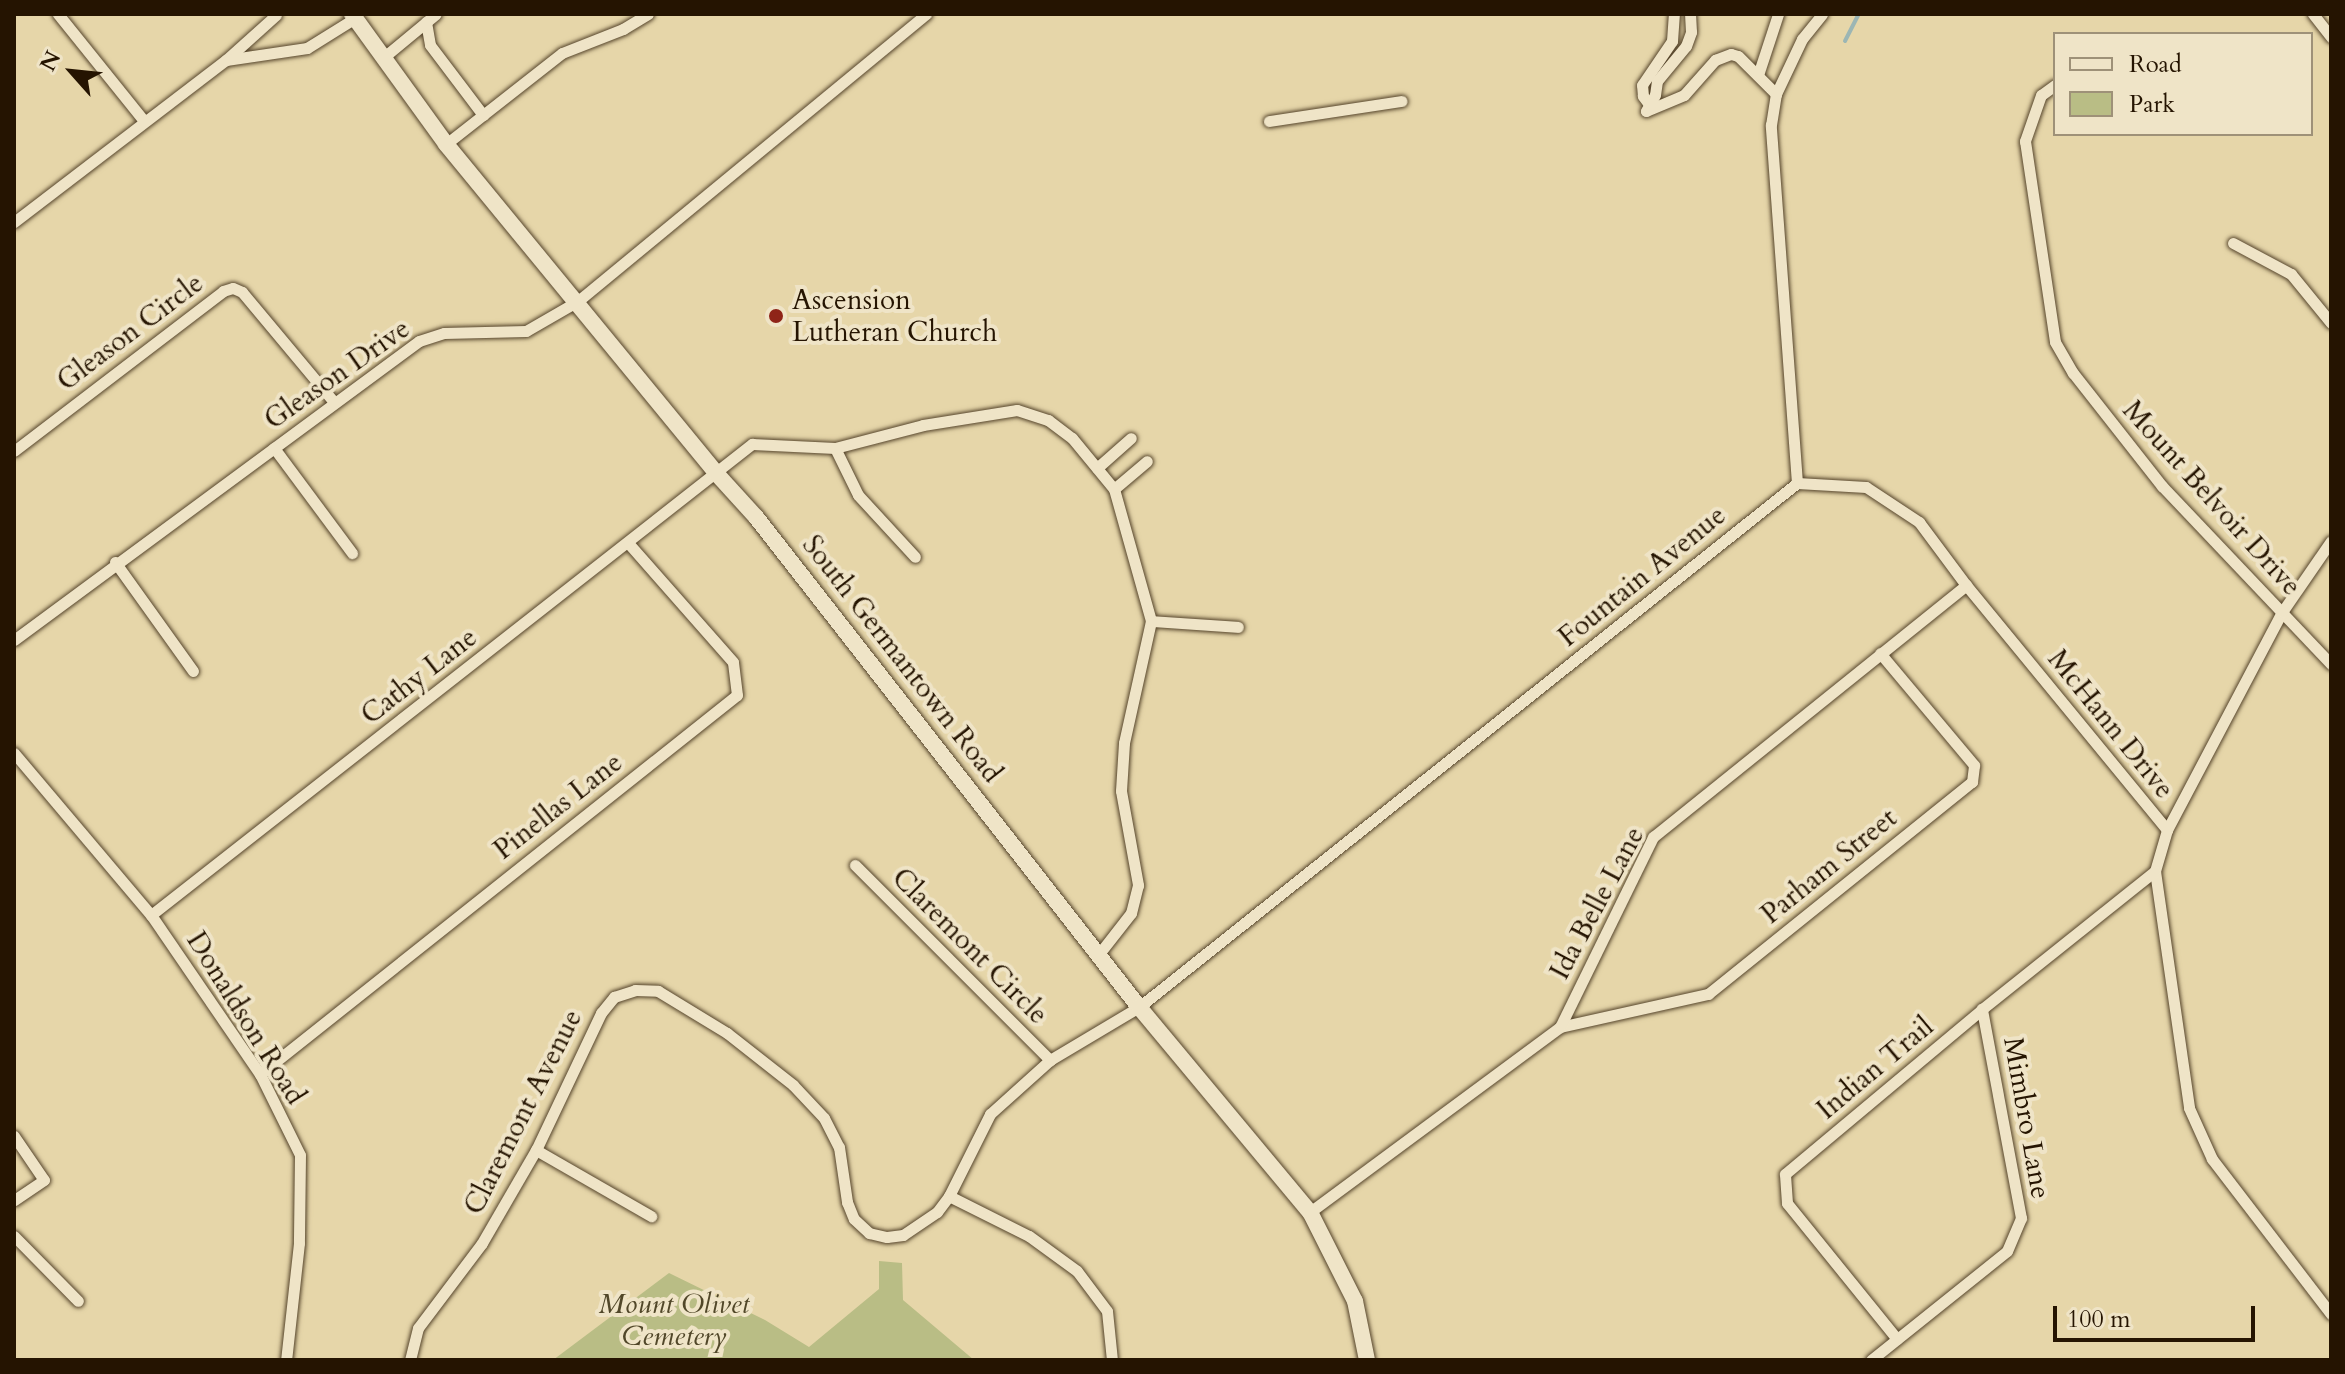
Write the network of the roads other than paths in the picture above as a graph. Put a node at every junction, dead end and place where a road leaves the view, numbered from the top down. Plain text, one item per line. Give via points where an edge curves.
1 (58, 14) edge
2 (648, 14) edge
3 (926, 14) edge
4 (1674, 14) edge
5 (1690, 14) edge
6 (1778, 14) edge
7 (1822, 14) edge
8 (2313, 14) edge
9 (276, 15) edge
10 (353, 16) edge
11 (431, 18) edge
12 (2331, 37) edge
13 (384, 57) junction
14 (226, 60) junction
15 (1758, 75) junction
16 (2053, 86) edge
17 (1776, 94) junction
18 (1401, 101) dead end
19 (1648, 103) junction
20 (483, 115) junction
21 (144, 121) junction
22 (1269, 121) dead end
23 (446, 144) junction
24 (14, 222) edge
25 (2233, 243) dead end
26 (578, 301) junction
27 (2331, 323) edge
28 (333, 401) junction
29 (1131, 438) dead end
30 (274, 448) junction
31 (835, 448) junction
32 (14, 451) edge
33 (1147, 461) dead end
34 (1097, 468) junction
35 (716, 473) junction
36 (1797, 483) junction
37 (1114, 489) junction
38 (2331, 541) edge
39 (629, 544) junction
40 (352, 553) dead end
41 (915, 557) dead end
42 (115, 562) junction
43 (1966, 585) junction
44 (2282, 612) junction
45 (1151, 621) junction
46 (1238, 627) dead end
47 (14, 640) edge
48 (1880, 653) junction
49 (2331, 664) edge
50 (193, 671) dead end
51 (14, 753) edge
52 (2167, 830) junction
53 (855, 865) dead end
54 (2155, 871) junction
55 (151, 915) junction
56 (1099, 954) junction
57 (1139, 1007) junction
58 (1982, 1009) junction
59 (1560, 1027) junction
60 (1050, 1060) junction
61 (260, 1074) junction
62 (14, 1136) edge
63 (536, 1150) junction
64 (949, 1196) junction
65 (14, 1200) edge
66 (1310, 1212) junction
67 (651, 1216) dead end
68 (14, 1236) edge
69 (78, 1301) dead end
70 (2331, 1314) edge
71 (1897, 1339) junction
72 (286, 1360) edge
73 (410, 1360) edge
74 (1112, 1360) edge
75 (1367, 1360) edge
76 (1871, 1360) edge

1 - 21 street
2 - 20 street via 562,53
3 - 26 street, Gleason Drive
4 - 19 street via 1672,41 1642,85
5 - 19 street via 1686,46 1657,81
6 - 15 street
7 - 17 street via 1802,39
8 - 12 street
9 - 14 street
10 - 13 main road, South Germantown Road
10 - 14 street via 307,48
11 - 13 street
11 - 20 street via 430,45
13 - 23 main road, South Germantown Road
14 - 21 street
15 - 17 street
15 - 19 street via 1738,56 1722,56 1684,95 1646,111
16 - 44 street, Mount Belvoir Drive via 2041,95 2025,141 2055,342 2073,373 2162,486
17 - 36 street via 1773,175
18 - 22 street
20 - 23 street
21 - 24 street
23 - 26 main road, South Germantown Road
25 - 27 street via 2291,274
26 - 28 street, Gleason Drive via 526,331 444,333 419,341
26 - 35 main road, South Germantown Road
28 - 30 street, Gleason Drive
28 - 32 street, Gleason Circle via 242,292 233,288
29 - 34 street
30 - 40 street
30 - 42 street, Gleason Drive
31 - 34 street, Cathy Lane via 923,425 1017,410 1048,420
31 - 35 street, Cathy Lane via 752,444
31 - 41 street via 858,495
33 - 37 street
34 - 37 street, Cathy Lane
35 - 39 street, Cathy Lane
35 - 56 main road, South Germantown Road
36 - 43 street, McHann Drive via 1866,487 1919,522
36 - 57 street, Fountain Avenue
37 - 45 street
38 - 44 street
39 - 55 street, Cathy Lane
39 - 61 street, Pinellas Lane via 733,662 737,695
42 - 47 street, Gleason Drive
42 - 50 street
43 - 48 street, Ida Belle Lane
43 - 52 street, McHann Drive
44 - 49 street, Mount Belvoir Drive
44 - 52 street
45 - 46 street
45 - 56 street via 1124,743 1121,791 1138,885 1131,913
48 - 59 street, Ida Belle Lane via 1653,837
48 - 59 street, Parham Street via 1974,765 1972,782 1708,994
51 - 55 street, Donaldson Road
52 - 54 street, McHann Drive
53 - 60 street, Claremont Circle
54 - 58 street, Indian Trail
54 - 70 street, McHann Drive via 2189,1108 2212,1159
55 - 61 street, Donaldson Road
56 - 57 main road, South Germantown Road
57 - 60 street, Claremont Avenue
57 - 66 main road, South Germantown Road
58 - 71 street, Mimbro Lane via 2021,1218 2007,1251
58 - 71 street, Indian Trail via 1785,1174 1787,1203
59 - 66 street, Ida Belle Lane
60 - 64 street, Claremont Avenue via 990,1114
61 - 72 street, Donaldson Road via 300,1155 299,1243
62 - 65 street via 44,1180
63 - 64 street, Claremont Avenue via 601,1013 614,997 635,990 658,991 727,1033 793,1085 824,1118 839,1147 847,1202 854,1219 869,1233 903,1235 937,1212
63 - 67 street
63 - 73 street, Claremont Avenue via 482,1243 418,1328
64 - 74 street via 1029,1236 1077,1271 1107,1311
66 - 75 main road, South Germantown Road via 1355,1301
68 - 69 street
71 - 76 street, Mimbro Lane

